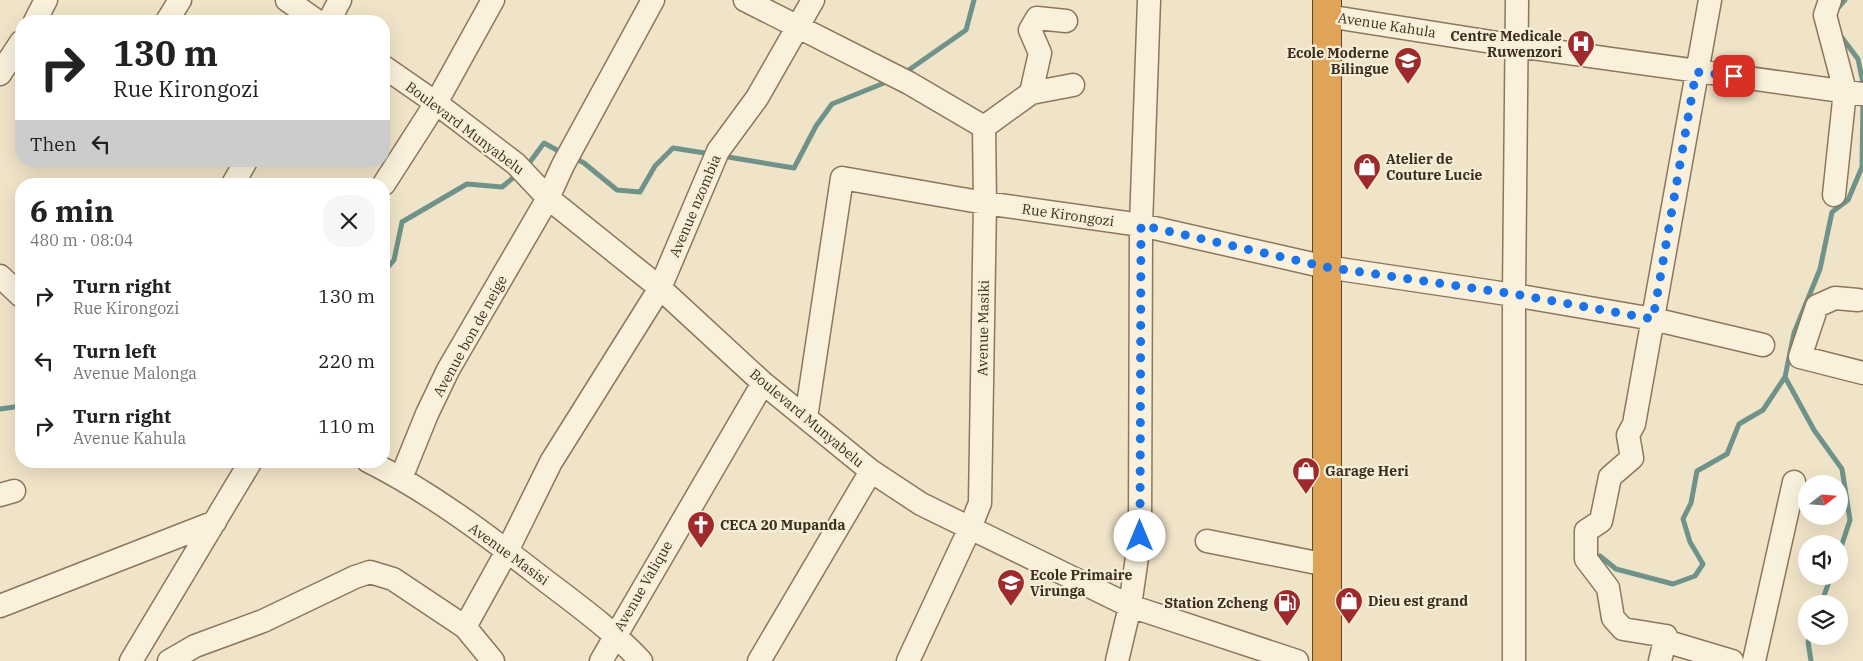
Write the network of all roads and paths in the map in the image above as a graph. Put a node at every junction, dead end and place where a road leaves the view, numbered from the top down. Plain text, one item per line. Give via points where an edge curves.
1 (46, 0) edge
2 (180, 0) edge
3 (287, 0) edge
4 (340, 0) edge
5 (493, 0) edge
6 (653, 0) edge
7 (745, 0) edge
8 (812, 0) edge
9 (1149, 0) edge
10 (1517, 0) edge
11 (1710, 0) edge
12 (1830, 0) edge
13 (1325, 4) edge
14 (38, 15) edge
15 (171, 15) edge
16 (308, 15) edge
17 (332, 15) edge
18 (1066, 21) dead end
19 (798, 27) junction
20 (1517, 46) junction
21 (15, 51) edge
22 (390, 71) edge
23 (1696, 72) junction
24 (0, 74) edge
25 (1073, 85) dead end
26 (1030, 93) junction
27 (1855, 93) edge
28 (436, 103) junction
29 (984, 127) junction
30 (243, 167) edge
31 (236, 178) edge
32 (388, 178) edge
33 (1834, 195) dead end
34 (548, 198) junction
35 (985, 204) junction
36 (1141, 225) junction
37 (1326, 267) junction
38 (0, 276) edge
39 (660, 288) junction
40 (15, 290) edge
41 (1514, 294) junction
42 (1858, 300) dead end
43 (1653, 319) junction
44 (1763, 345) dead end
45 (1863, 373) edge
46 (763, 383) junction
47 (806, 418) junction
48 (247, 468) edge
49 (382, 468) edge
50 (871, 471) junction
51 (402, 478) junction
52 (1794, 482) dead end
53 (214, 522) junction
54 (970, 528) junction
55 (1207, 541) dead end
56 (507, 551) junction
57 (1327, 565) junction
58 (0, 606) edge
59 (1130, 606) junction
60 (465, 627) junction
61 (615, 634) junction
62 (1664, 646) edge
63 (131, 661) edge
64 (169, 661) edge
65 (493, 661) edge
66 (601, 661) edge
67 (641, 661) edge
68 (758, 661) edge
69 (908, 661) edge
70 (1117, 661) edge
71 (1297, 661) edge
72 (1327, 661) edge
73 (1514, 661) edge
74 (1732, 661) edge
75 (1754, 661) edge

1 - 14 street
2 - 15 street
3 - 16 street
4 - 17 street
5 - 28 street
6 - 34 street, Avenue bon de neige
7 - 19 street
8 - 19 street, Avenue nzombia
9 - 36 street
10 - 20 street
11 - 23 street
12 - 27 street via 1825,15
13 - 20 street, Avenue Kahula
13 - 37 highway
18 - 26 street via 1037,18 1030,30 1040,53
19 - 29 street via 908,83
19 - 39 street, Avenue nzombia via 757,98 716,158
20 - 23 street, Avenue Kahula
20 - 41 street
21 - 24 street
22 - 28 street, Boulevard Munyabelu
23 - 27 street, Avenue Kahula
23 - 43 street
25 - 26 street
26 - 29 street
27 - 33 street
28 - 32 street
28 - 34 street, Boulevard Munyabelu via 522,170
29 - 35 street, Avenue Masiki
30 - 31 street
34 - 39 street, Boulevard Munyabelu
34 - 51 street, Avenue bon de neige via 448,370
35 - 36 street, Rue Kirongozi
35 - 47 street, Rue Kirongozi via 842,178
35 - 54 street, Avenue Masiki via 980,503
36 - 37 street, Rue Kirongozi
36 - 59 street via 1140,536
37 - 41 street, Rue Kirongozi
37 - 57 highway
38 - 40 street
39 - 46 street, Boulevard Munyabelu
39 - 56 street, Avenue nzombia via 551,462
41 - 43 street, Rue Kirongozi
41 - 73 street
42 - 45 street via 1835,298 1817,306 1800,357
43 - 44 street, Rue Kirongozi
43 - 62 street via 1634,424 1628,435 1632,458 1610,477 1601,521 1586,531 1586,559 1608,588 1613,618 1623,628
46 - 47 street, Boulevard Munyabelu
46 - 61 street, Avenue Valique
47 - 50 street, Boulevard Munyabelu
48 - 53 street
49 - 51 street, Avenue Masisi
50 - 54 street, Boulevard Munyabelu via 921,504
50 - 68 street
51 - 56 street, Avenue Masisi
52 - 75 street
53 - 58 street
53 - 63 street
54 - 59 street, Boulevard Munyabelu
54 - 69 street, Avenue Masiki
55 - 57 street
56 - 60 street, Avenue nzombia
56 - 61 street, Avenue Masisi
57 - 72 highway
59 - 70 street
59 - 71 street, Boulevard Munyabelu
60 - 64 street via 392,579 370,572 263,621 196,646
60 - 65 street
61 - 66 street, Avenue Valique
61 - 67 street, Avenue Masisi
62 - 74 street

